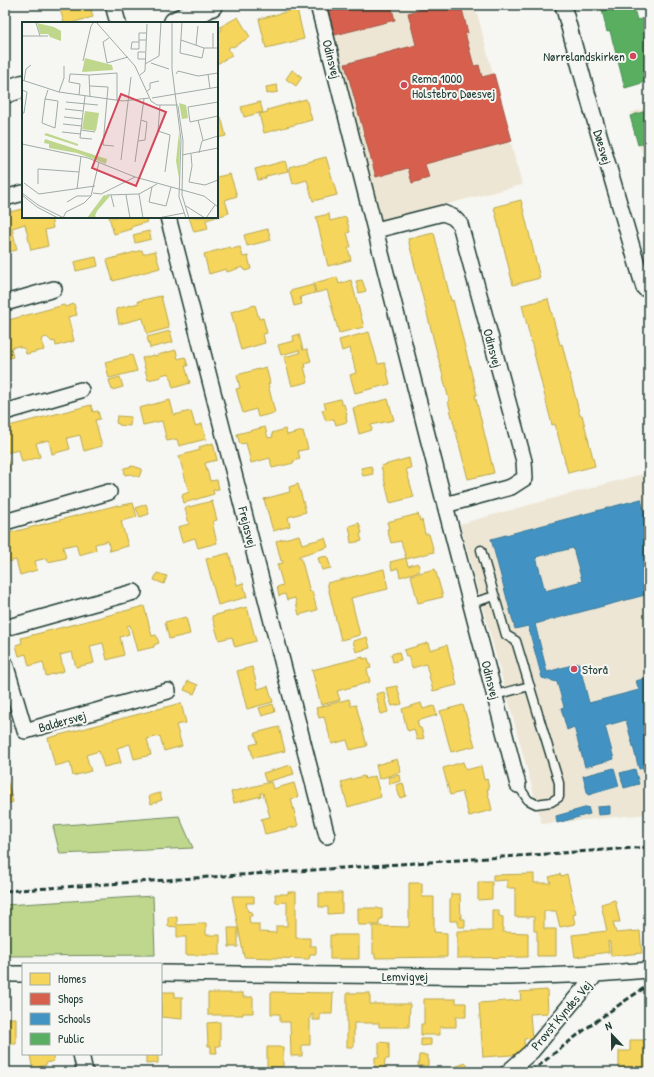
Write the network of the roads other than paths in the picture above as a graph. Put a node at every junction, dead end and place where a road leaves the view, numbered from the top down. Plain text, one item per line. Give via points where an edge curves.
1 (113, 5) edge
2 (211, 5) edge
3 (318, 5) edge
4 (563, 5) edge
5 (118, 22) edge
6 (177, 22) edge
7 (22, 86) edge
8 (5, 92) edge
9 (22, 193) edge
10 (5, 198) edge
11 (168, 218) edge
12 (376, 230) junction
13 (646, 287) edge
14 (54, 289) dead end
15 (5, 303) edge
16 (81, 390) dead end
17 (5, 412) edge
18 (109, 492) dead end
19 (445, 505) junction
20 (5, 522) edge
21 (481, 550) dead end
22 (134, 592) dead end
23 (495, 596) junction
24 (471, 603) junction
25 (5, 628) edge
26 (5, 663) edge
27 (530, 686) junction
28 (168, 691) dead end
29 (495, 696) junction
30 (518, 785) joint
31 (327, 836) dead end
32 (649, 970) edge
33 (162, 973) edge
34 (5, 974) edge
35 (22, 974) edge
36 (596, 974) junction
37 (81, 1055) edge
38 (85, 1072) edge
39 (508, 1072) edge

1 - 5 street
2 - 6 street
3 - 12 street, Odinsvej
4 - 13 street, Døesvej
7 - 8 street
9 - 10 street
11 - 31 street, Frejasvej
12 - 19 street, Odinsvej
12 - 19 street, Odinsvej via 443,213 453,217 460,224 524,461 525,478 511,487
14 - 15 street
16 - 17 street
18 - 20 street
19 - 24 street, Odinsvej
21 - 23 lane
22 - 25 street
23 - 24 lane
23 - 27 lane via 506,635 516,641
24 - 29 street, Odinsvej
26 - 28 street, Baldersvej via 24,731
27 - 29 lane
27 - 30 lane via 559,783 559,797 551,802 536,804 528,800
29 - 30 street, Odinsvej
32 - 36 street, Lemvigvej
33 - 36 street, Lemvigvej via 510,977
34 - 35 street
36 - 39 street, Provst Kyndes Vej via 532,1051
37 - 38 street

